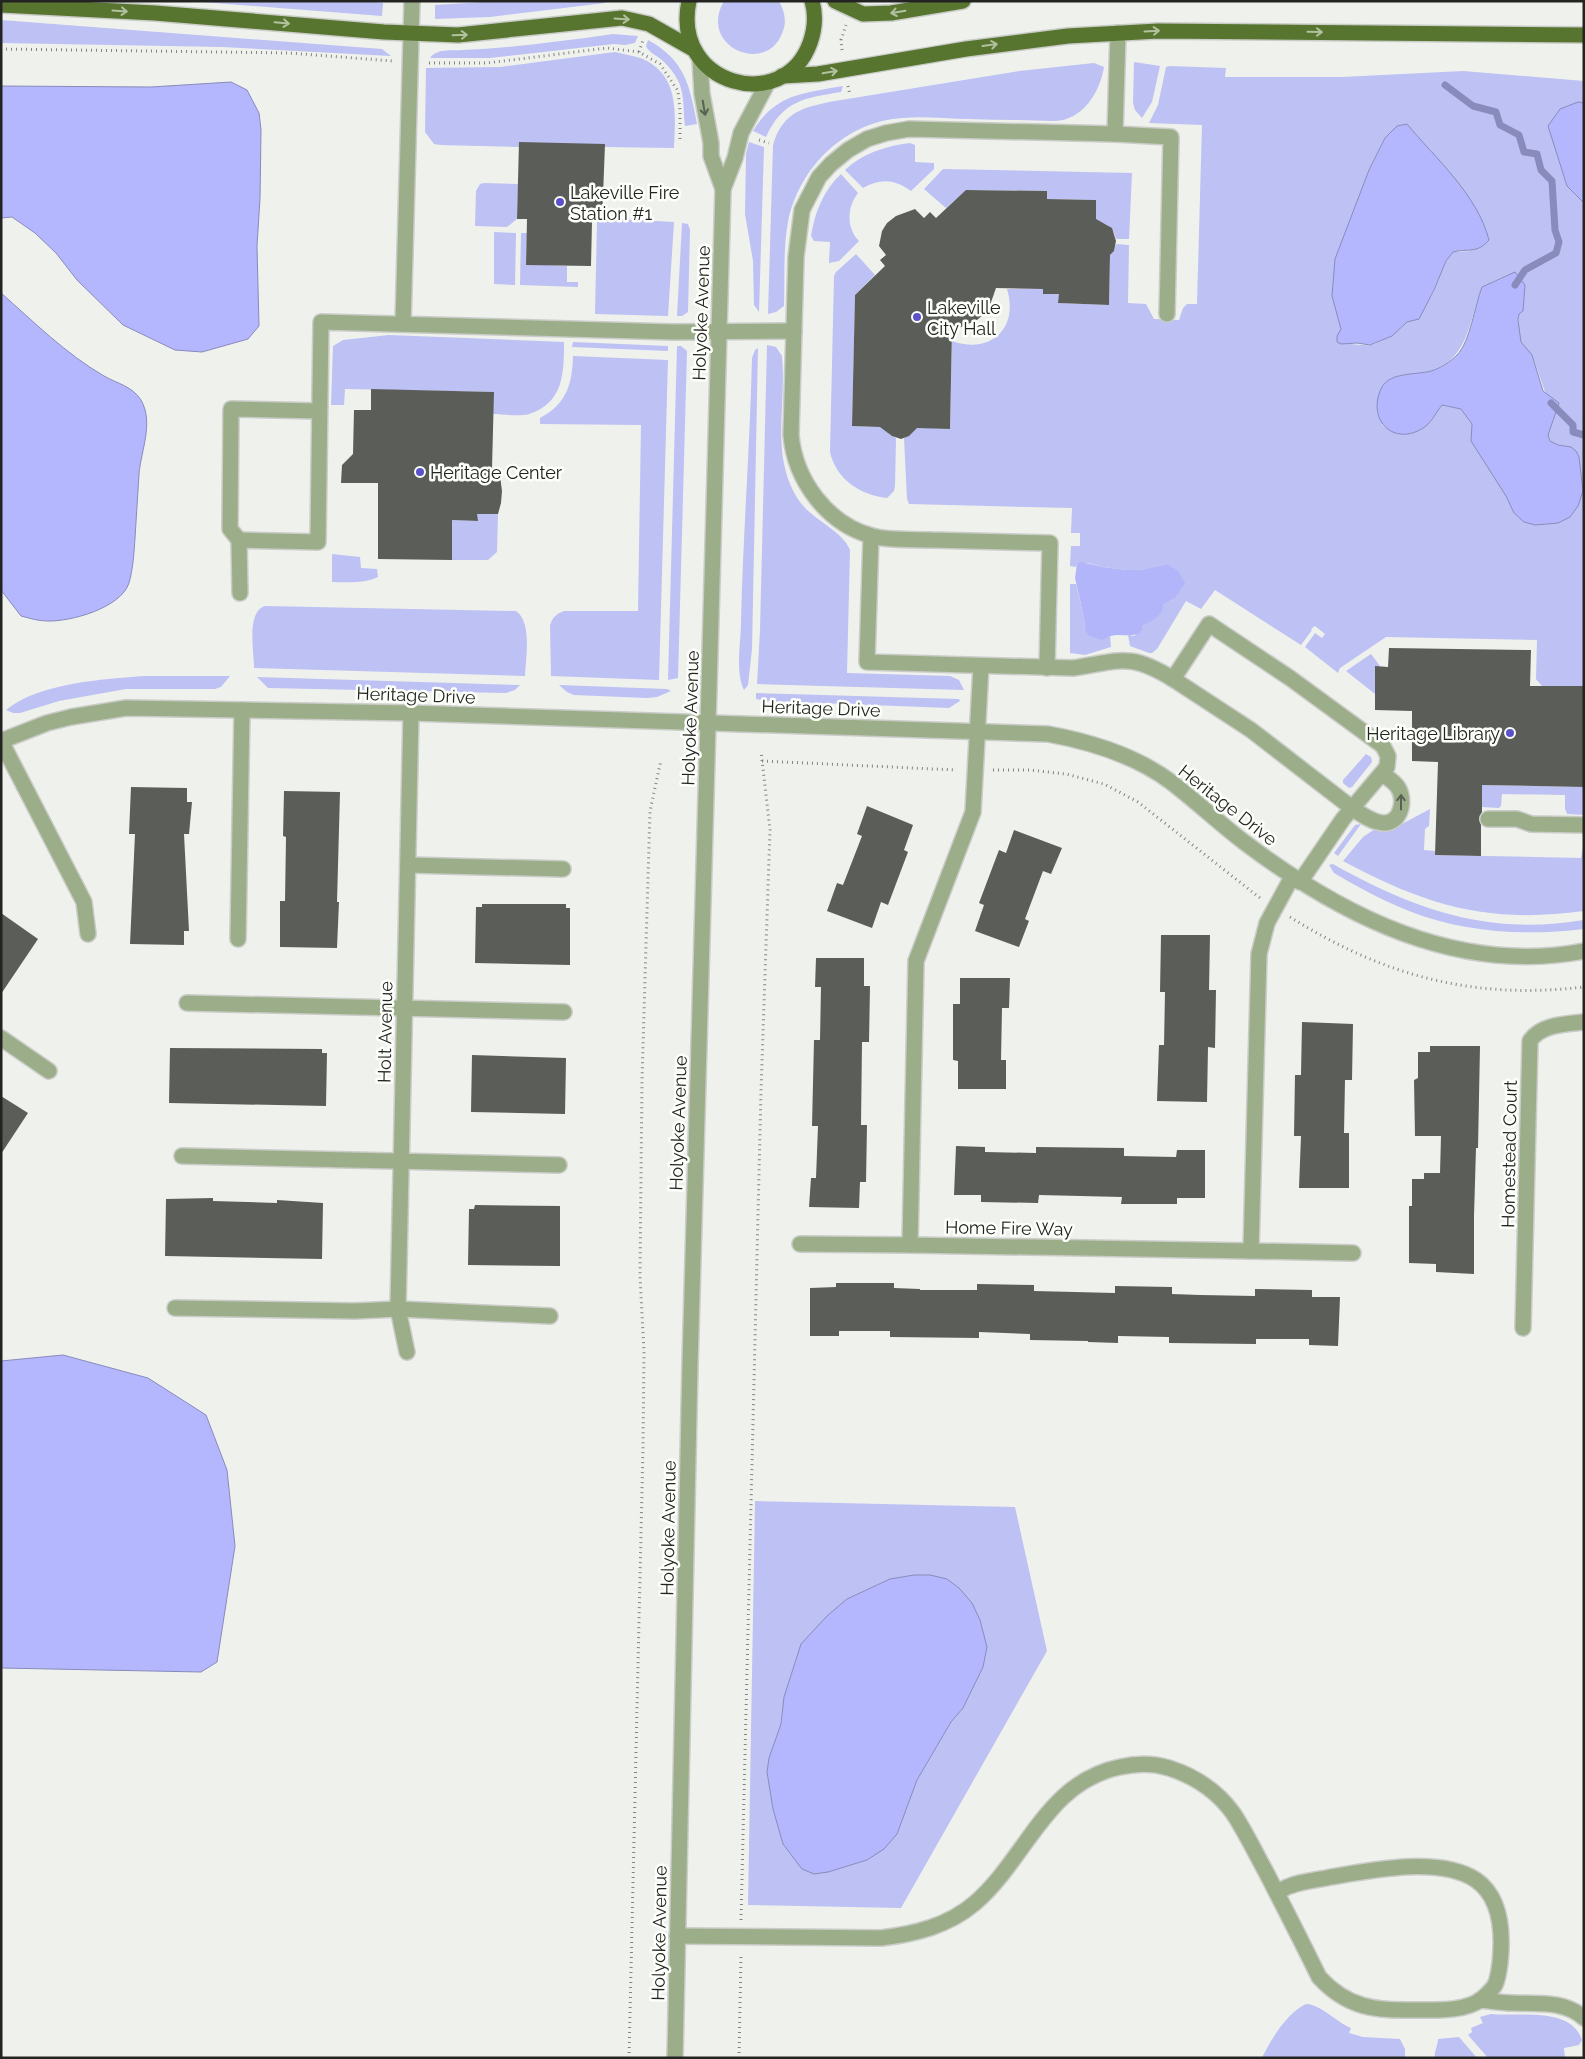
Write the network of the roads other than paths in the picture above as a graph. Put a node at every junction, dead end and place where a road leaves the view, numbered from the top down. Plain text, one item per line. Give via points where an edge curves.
1 (412, 1) edge
2 (689, 1) edge
3 (812, 1) edge
4 (835, 1) edge
5 (963, 1) edge
6 (1, 5) edge
7 (1118, 33) junction
8 (412, 34) junction
9 (1584, 35) edge
10 (696, 54) junction
11 (775, 79) junction
12 (1115, 134) junction
13 (723, 189) junction
14 (1167, 314) dead end
15 (403, 324) junction
16 (794, 331) junction
17 (719, 332) junction
18 (319, 411) junction
19 (871, 536) junction
20 (239, 540) junction
21 (240, 593) dead end
22 (981, 666) junction
23 (1047, 668) junction
24 (1173, 679) junction
25 (242, 710) junction
26 (411, 713) junction
27 (708, 723) junction
28 (978, 731) junction
29 (1, 741) edge
30 (1382, 774) junction
31 (1352, 808) junction
32 (1488, 819) dead end
33 (1584, 825) edge
34 (408, 865) junction
35 (563, 869) dead end
36 (1296, 879) junction
37 (88, 934) dead end
38 (238, 939) dead end
39 (1584, 952) edge
40 (187, 1003) dead end
41 (404, 1009) junction
42 (564, 1012) dead end
43 (1584, 1022) edge
44 (1, 1038) edge
45 (49, 1071) dead end
46 (182, 1156) dead end
47 (401, 1160) junction
48 (559, 1165) dead end
49 (800, 1244) dead end
50 (910, 1245) junction
51 (1251, 1251) junction
52 (1353, 1253) dead end
53 (175, 1308) dead end
54 (398, 1309) junction
55 (550, 1316) dead end
56 (1523, 1328) dead end
57 (407, 1352) dead end
58 (1277, 1893) junction
59 (677, 1936) junction
60 (1480, 2000) junction
61 (1584, 2018) edge
62 (676, 2058) edge

1 - 8 street
2 - 10 main road via 688,34
3 - 11 main road via 815,21 809,47 802,59
5 -> 4 main road via 891,13 864,14
6 -> 8 main road
7 -> 9 main road
11 -> 7 main road via 1010,42
7 - 12 street
8 -> 10 main road via 458,36 622,18 649,24
8 - 15 street
10 - 11 main road via 708,68 730,81 756,84
10 -> 13 street, Holyoke Avenue via 711,156
11 - 13 street, Holyoke Avenue via 740,133
12 - 14 street via 1171,137
12 - 16 street via 909,129 867,139 848,150 819,177 802,210
13 - 17 street, Holyoke Avenue
15 - 17 street
15 - 18 street via 320,322
16 - 17 street
16 - 19 street via 790,435 798,464 822,505 845,523
17 - 27 street, Holyoke Avenue
18 - 20 street via 318,542
18 - 20 street via 231,409 230,529
19 - 22 street via 867,662
19 - 23 street via 1050,543
20 - 21 street
22 - 23 street
22 - 28 street
23 - 24 street via 1131,660 1146,664
24 - 30 street via 1209,624 1383,746 1388,760
24 - 31 street via 1251,730
25 - 26 street, Heritage Drive
25 - 29 street, Heritage Drive via 126,708 98,711 47,723
25 - 38 street
26 - 27 street, Heritage Drive
26 - 34 street, Holt Avenue
27 - 28 street, Heritage Drive
27 - 59 street, Holyoke Avenue
28 - 36 street, Heritage Drive via 1048,734 1114,751 1170,781 1229,831
28 - 50 street via 973,812 916,961
29 - 37 street via 84,902
30 - 31 street
31 -> 30 street via 1380,822 1386,823 1396,817 1402,806 1400,792 1394,782
31 - 36 street
32 - 33 street
34 - 35 street
34 - 41 street, Holt Avenue
36 - 39 street, Heritage Drive via 1380,926 1442,946 1500,955 1543,956
36 - 51 street via 1275,907 1264,930 1259,954
40 - 41 street
41 - 42 street
41 - 47 street, Holt Avenue
43 - 56 street, Homestead Court via 1546,1028 1535,1033 1530,1041
44 - 45 street
46 - 47 street
47 - 48 street
47 - 54 street, Holt Avenue
49 - 50 street, Home Fire Way
50 - 51 street, Home Fire Way
51 - 52 street, Home Fire Way
53 - 54 street
54 - 55 street
54 - 57 street, Holt Avenue
58 - 59 street via 1232,1812 1216,1794 1182,1773 1164,1766 1139,1764 1101,1771 1068,1791 984,1894 946,1922 922,1931 881,1938
58 - 60 street via 1319,1976 1348,2000 1372,2009 1388,2010 1443,2010
58 - 60 street via 1308,1881 1381,1870 1434,1867 1477,1880 1494,1903 1500,1924 1501,1955 1495,1984
59 - 62 street, Holyoke Avenue
60 - 61 street via 1553,2004 1566,2007

